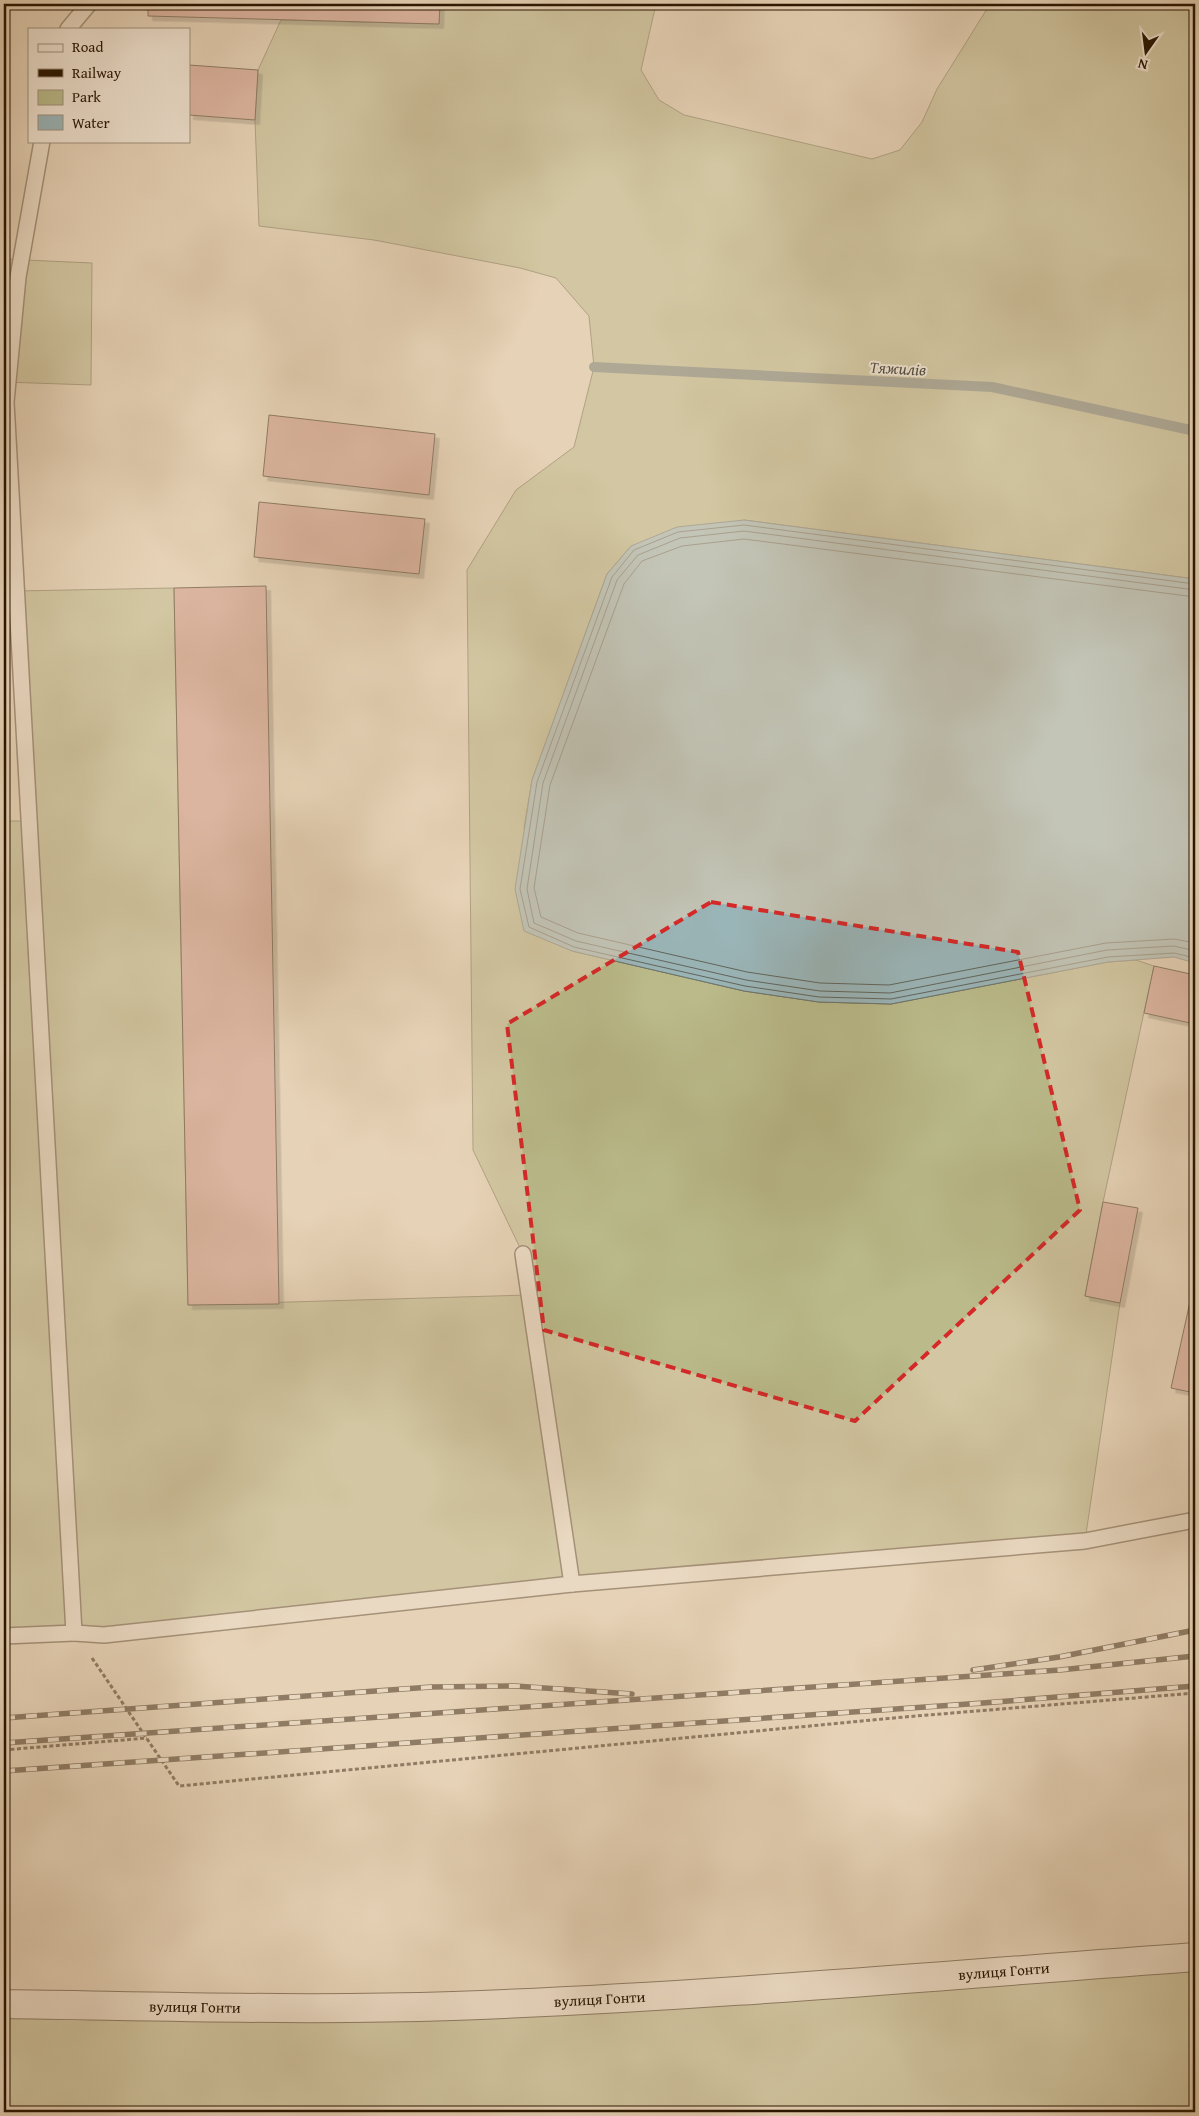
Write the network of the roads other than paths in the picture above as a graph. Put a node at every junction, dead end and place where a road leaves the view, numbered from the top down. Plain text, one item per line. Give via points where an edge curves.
1 (89, 4) edge
2 (69, 28) edge
3 (42, 142) edge
4 (523, 1254) dead end
5 (1195, 1520) edge
6 (572, 1584) junction
7 (74, 1633) junction
8 (4, 1636) edge
9 (1195, 1957) edge
10 (4, 2004) edge

1 - 2 lane
3 - 7 lane via 18,277 6,402
4 - 6 lane
5 - 6 lane via 1085,1541
6 - 7 lane via 104,1635
7 - 8 lane
9 - 10 street, вулиця Гонти via 659,1995 452,2006 247,2008

